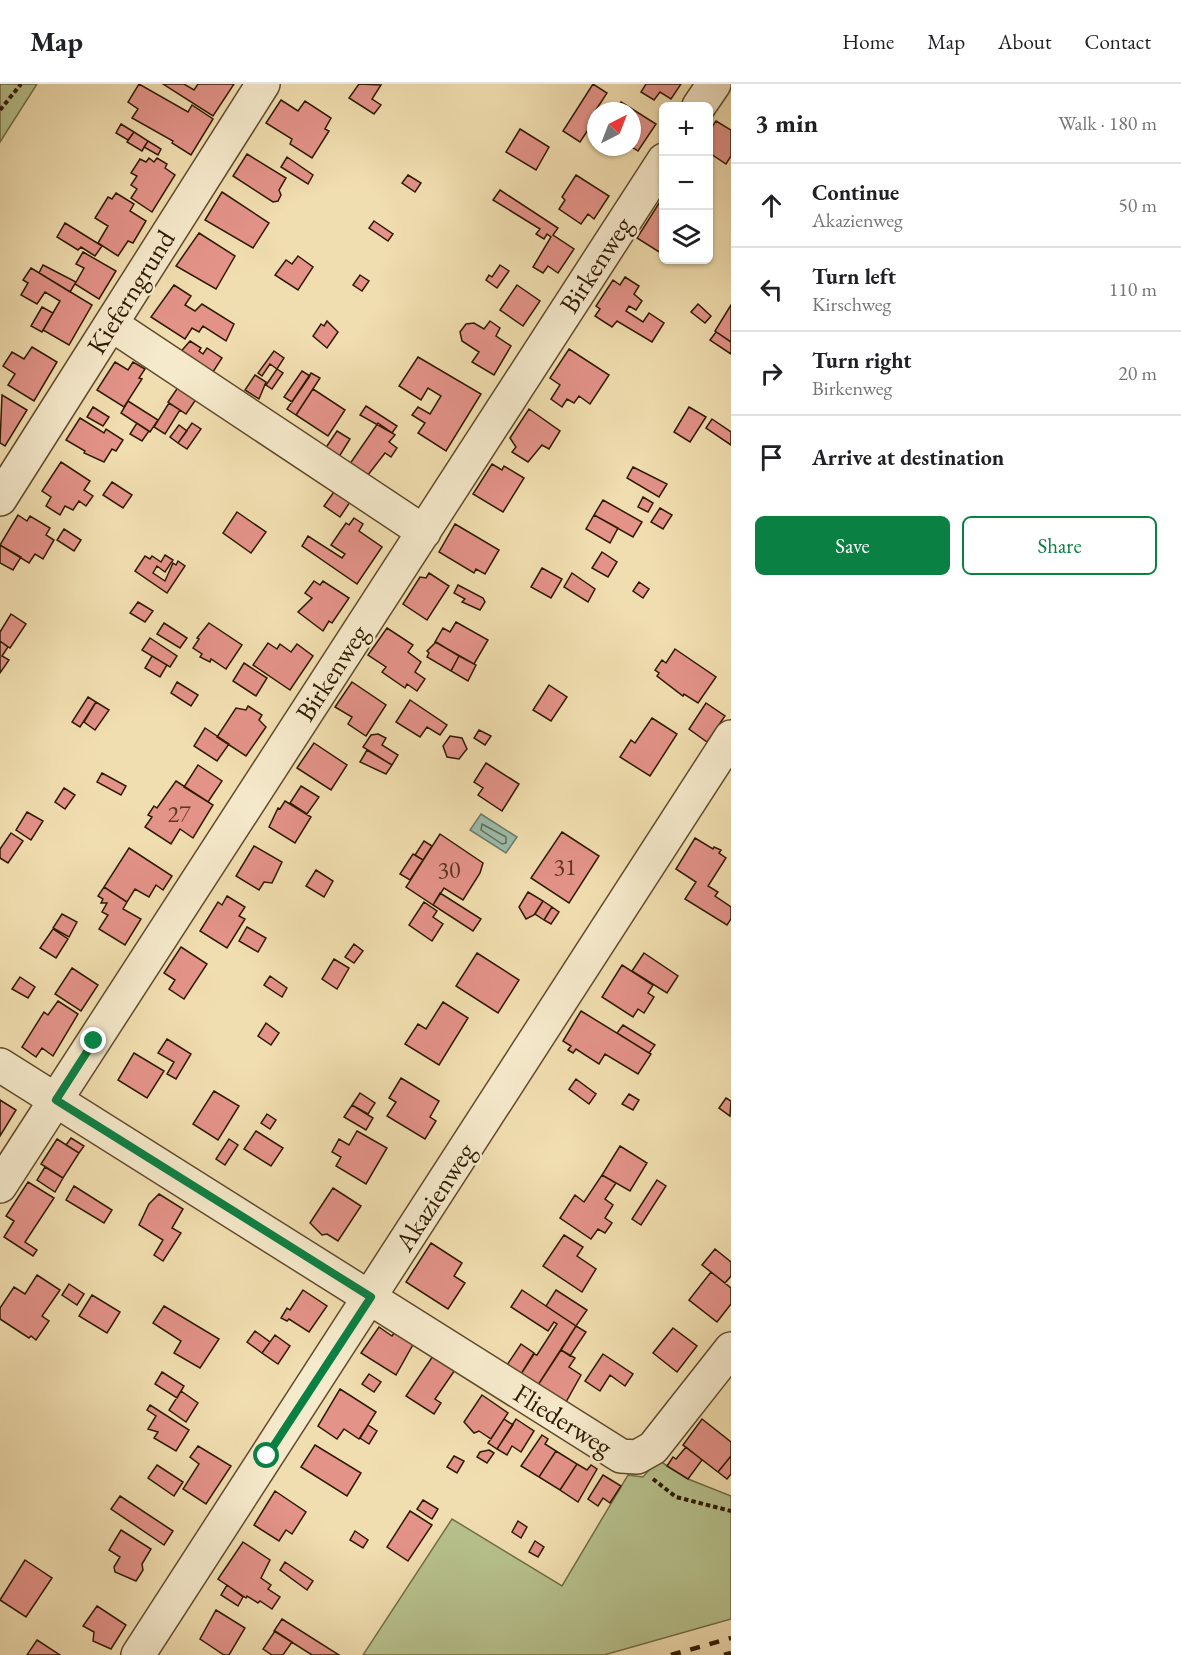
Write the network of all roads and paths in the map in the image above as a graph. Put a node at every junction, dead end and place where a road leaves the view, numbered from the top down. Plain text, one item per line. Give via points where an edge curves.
1 (21, 84) edge
2 (262, 84) edge
3 (714, 84) edge
4 (702, 102) edge
5 (0, 110) edge
6 (659, 166) edge
7 (111, 324) junction
8 (0, 499) edge
9 (424, 532) junction
10 (731, 737) edge
11 (0, 1065) edge
12 (56, 1100) junction
13 (0, 1186) edge
14 (371, 1297) junction
15 (731, 1349) edge
16 (621, 1456) junction
17 (731, 1511) edge
18 (138, 1655) edge

1 - 5 path
2 - 7 street, Kieferngrund
3 - 4 street
6 - 9 street, Birkenweg
7 - 8 street, Kieferngrund
7 - 9 street
9 - 12 street, Birkenweg
10 - 14 street, Akazienweg
11 - 12 street, Fliederweg
12 - 13 street, Birkenweg
12 - 14 street, Fliederweg
14 - 16 street, Fliederweg
14 - 18 street, Akazienweg
15 - 16 street, Fliederweg via 652,1448 637,1457
16 - 17 path via 676,1497

